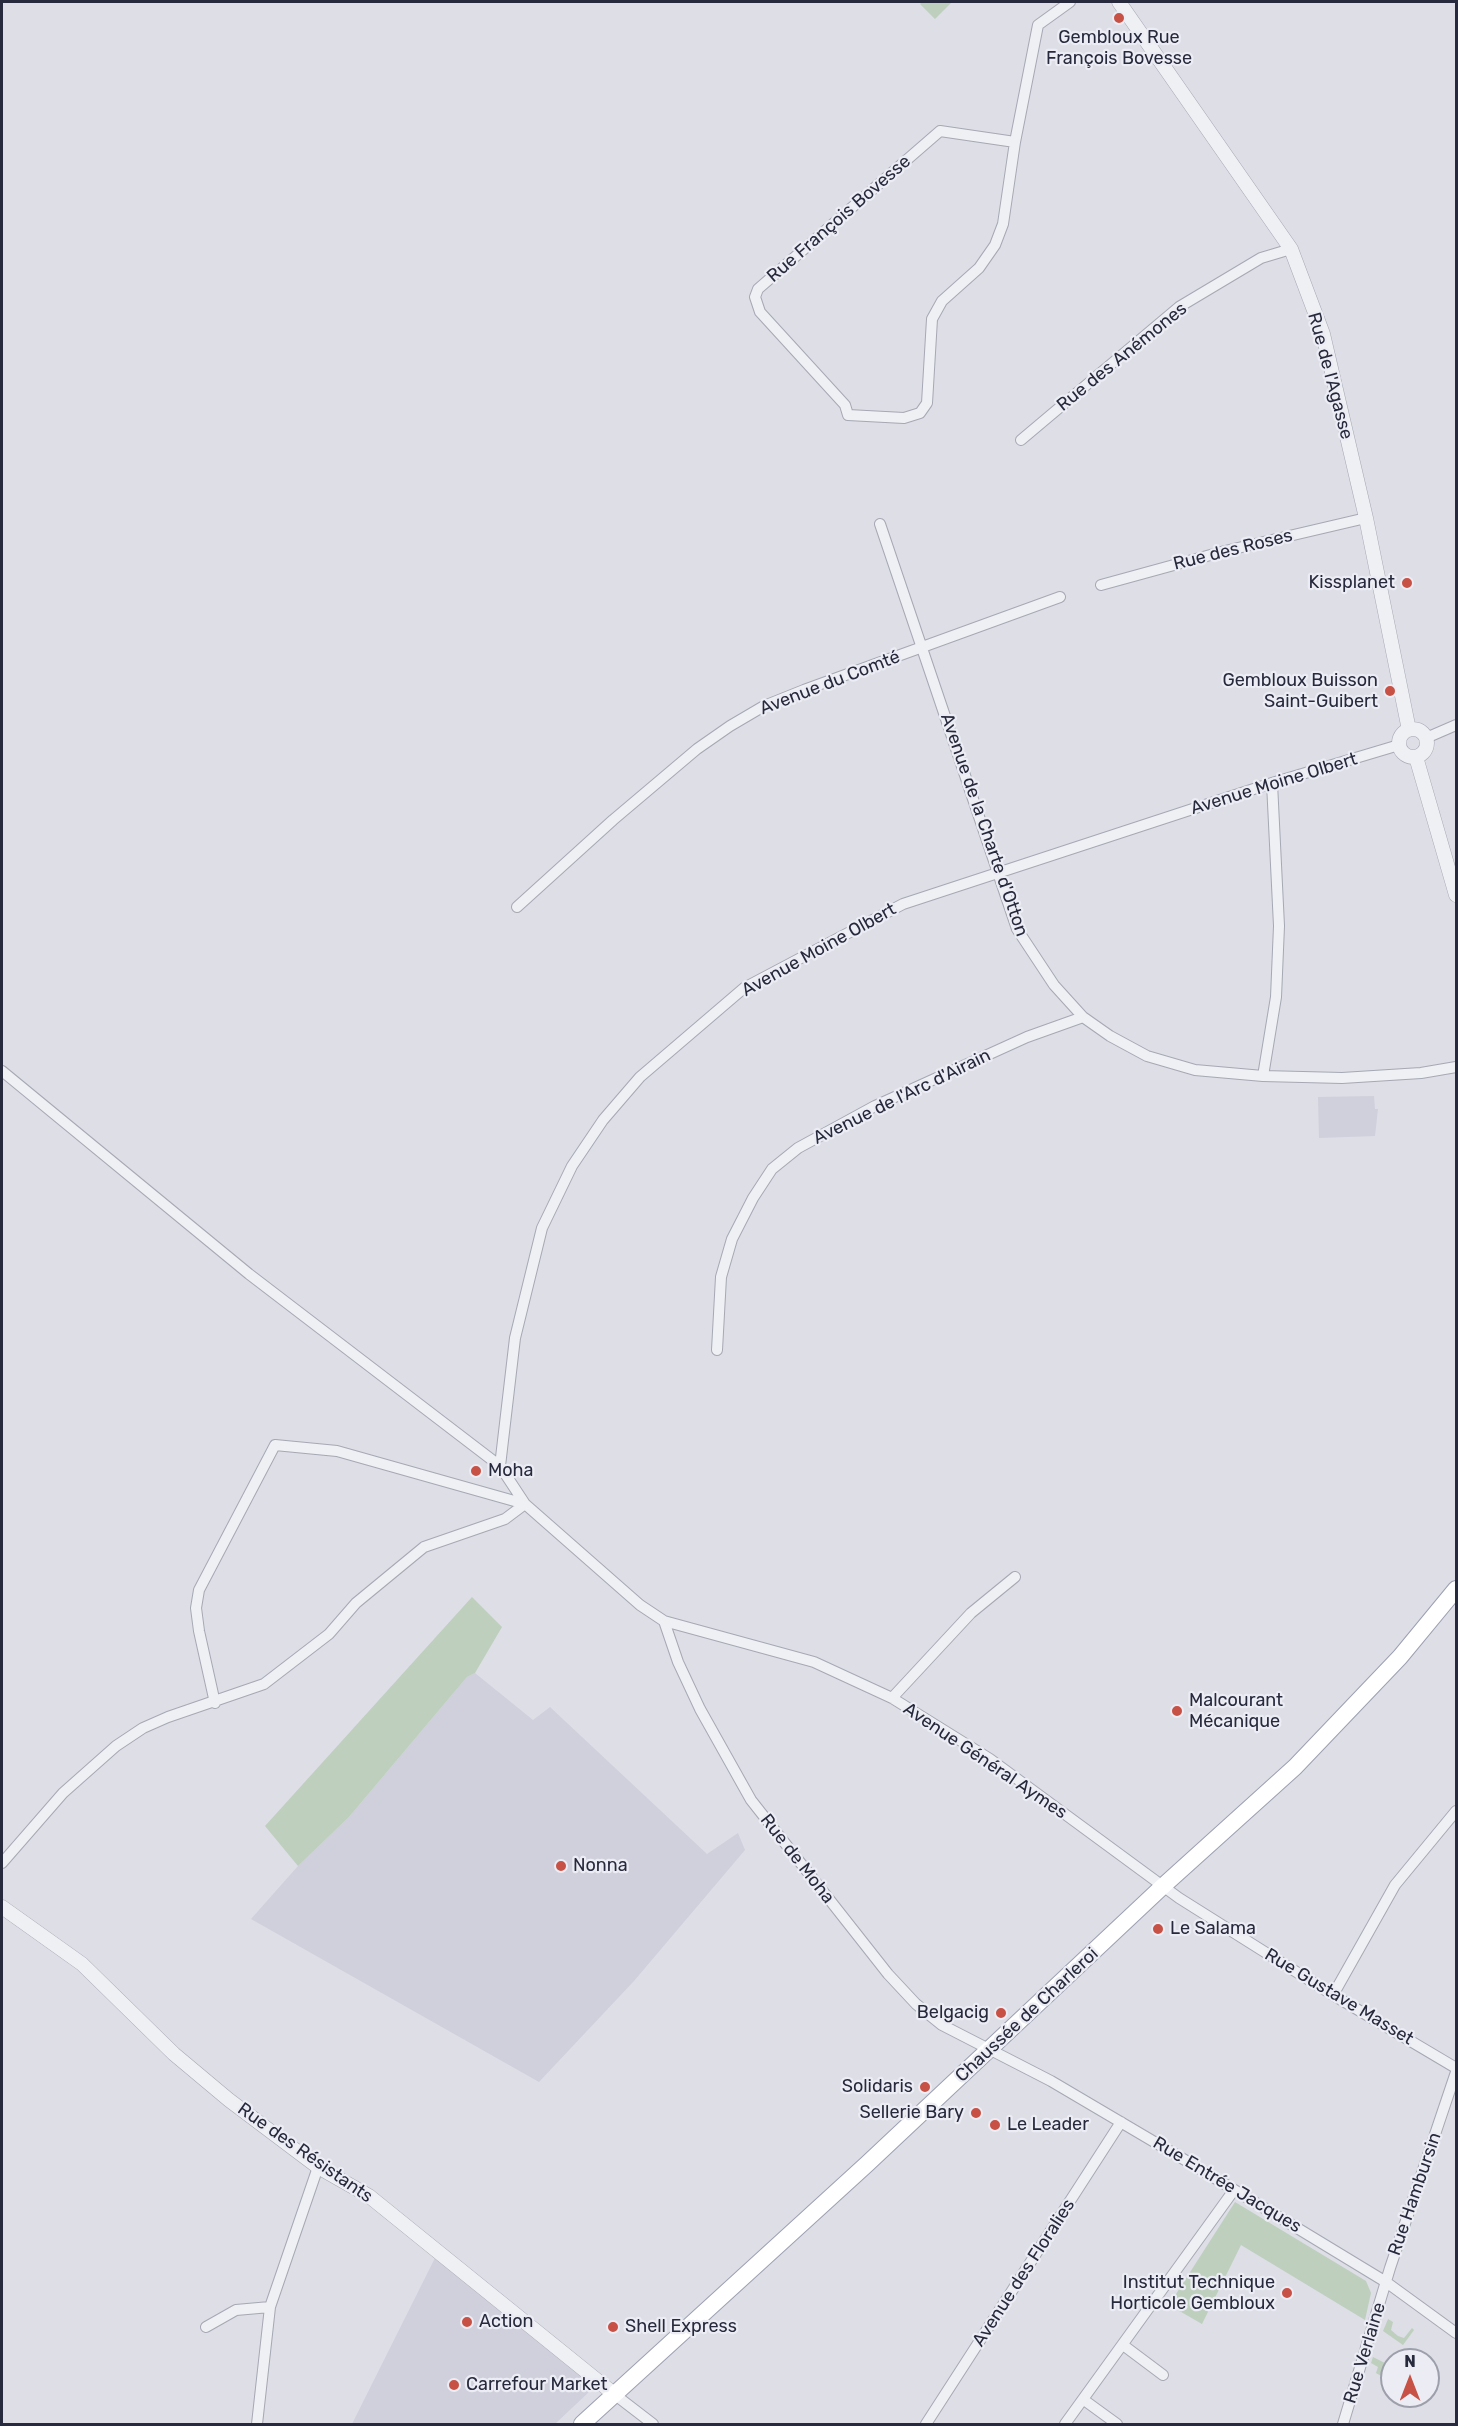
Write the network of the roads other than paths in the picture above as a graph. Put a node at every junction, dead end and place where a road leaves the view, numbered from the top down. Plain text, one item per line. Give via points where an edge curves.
1 (1070, 2) edge
2 (1119, 2) edge
3 (1015, 142) junction
4 (1291, 249) junction
5 (1021, 440) dead end
6 (1365, 518) junction
7 (880, 524) dead end
8 (1101, 585) dead end
9 (1060, 597) dead end
10 (924, 649) junction
11 (1456, 724) edge
12 (1409, 730) junction
13 (1426, 738) junction
14 (1399, 745) junction
15 (1416, 757) junction
16 (1272, 783) junction
17 (999, 872) junction
18 (1456, 895) edge
19 (517, 906) dead end
20 (1083, 1017) junction
21 (1456, 1067) edge
22 (2, 1071) edge
23 (1263, 1076) junction
24 (717, 1350) dead end
25 (500, 1466) junction
26 (525, 1504) junction
27 (1015, 1577) dead end
28 (1456, 1589) edge
29 (664, 1621) junction
30 (892, 1698) junction
31 (215, 1703) junction
32 (1456, 1811) edge
33 (2, 1863) edge
34 (1162, 1887) junction
35 (2, 1907) edge
36 (1333, 1995) junction
37 (990, 2049) junction
38 (1456, 2070) edge
39 (1121, 2122) junction
40 (318, 2167) junction
41 (1234, 2190) junction
42 (1386, 2282) junction
43 (270, 2307) junction
44 (206, 2327) dead end
45 (1456, 2332) edge
46 (1123, 2345) junction
47 (1163, 2375) dead end
48 (614, 2394) junction
49 (1084, 2400) junction
50 (257, 2424) edge
51 (582, 2424) edge
52 (653, 2424) edge
53 (926, 2424) edge
54 (1065, 2424) edge
55 (1117, 2424) edge
56 (1343, 2424) edge

1 - 3 street, Rue François Bovesse via 1038,25
2 - 4 street, Rue de l'Agasse
3 - 3 street, Rue François Bovesse via 1003,224 995,245 979,268 942,301 932,319 927,403 920,413 904,418 848,415 845,405 760,312 755,297 758,289 940,131
4 - 5 street, Rue des Anémones via 1262,258 1179,307
4 - 6 street, Rue de l'Agasse via 1323,334
6 - 8 street, Rue des Roses
6 - 12 street, Rue de l'Agasse
7 - 10 street, Avenue de la Charte d'Otton
9 - 10 street, Avenue du Comté
10 - 17 street, Avenue de la Charte d'Otton
10 - 19 street, Avenue du Comté via 804,690 764,706 730,726 697,749
11 - 13 street
12 - 13 street via 1421,731
12 - 14 street via 1400,737
13 - 15 street via 1426,747
14 - 15 street via 1407,756
14 - 16 street, Avenue Moine Olbert
15 - 18 street
16 - 17 street, Avenue Moine Olbert
16 - 23 street via 1279,926 1276,997
17 - 20 street, Avenue de la Charte d'Otton via 1017,928 1034,959
17 - 25 street, Avenue Moine Olbert via 903,904 744,988 640,1077 603,1120 572,1166 542,1228 515,1338
20 - 23 street, Avenue de la Charte d'Otton via 1147,1056 1195,1070
20 - 24 street, Avenue de l'Arc d'Airain via 1027,1037 875,1106 798,1148 772,1169 732,1239 721,1277
21 - 23 street, Avenue de la Charte d'Otton via 1369,1077
22 - 25 street via 39,1105 328,1335
25 - 26 street
26 - 29 street, Avenue Général Aymes via 640,1605
26 - 31 street via 504,1519 423,1547 356,1603 329,1634 298,1660 264,1684
26 - 31 street, Avenue Général Aymes via 337,1451 276,1445 198,1590 198,1631
27 - 30 street via 971,1613
28 - 34 main road, Chaussée de Charleroi via 1400,1657 1295,1767
29 - 30 street, Avenue Général Aymes via 814,1662
29 - 37 street, Rue de Moha via 700,1709 751,1800 916,2004 942,2025
30 - 34 street, Avenue Général Aymes via 998,1765
31 - 33 street via 143,1728 116,1746 63,1793
32 - 36 street via 1395,1885
34 - 36 street, Rue Gustave Masset
34 - 37 main road, Chaussée de Charleroi
35 - 40 street, Rue des Résistants via 82,1964 174,2054
36 - 38 street, Rue Gustave Masset
37 - 39 street, Rue Entrée Jacques
37 - 48 main road, Chaussée de Charleroi
38 - 42 street, Rue Hambursin
39 - 41 street, Rue Entrée Jacques
39 - 53 street, Avenue des Floralies
40 - 43 street
40 - 48 street, Rue des Résistants via 369,2196
41 - 42 street, Rue Entrée Jacques
41 - 46 street
42 - 45 street, Rue Entrée Jacques
42 - 56 street, Rue Verlaine
43 - 44 street via 236,2310
43 - 50 street
46 - 47 street
46 - 49 street
48 - 51 main road, Chaussée de Charleroi
48 - 52 street
49 - 54 street
49 - 55 street

